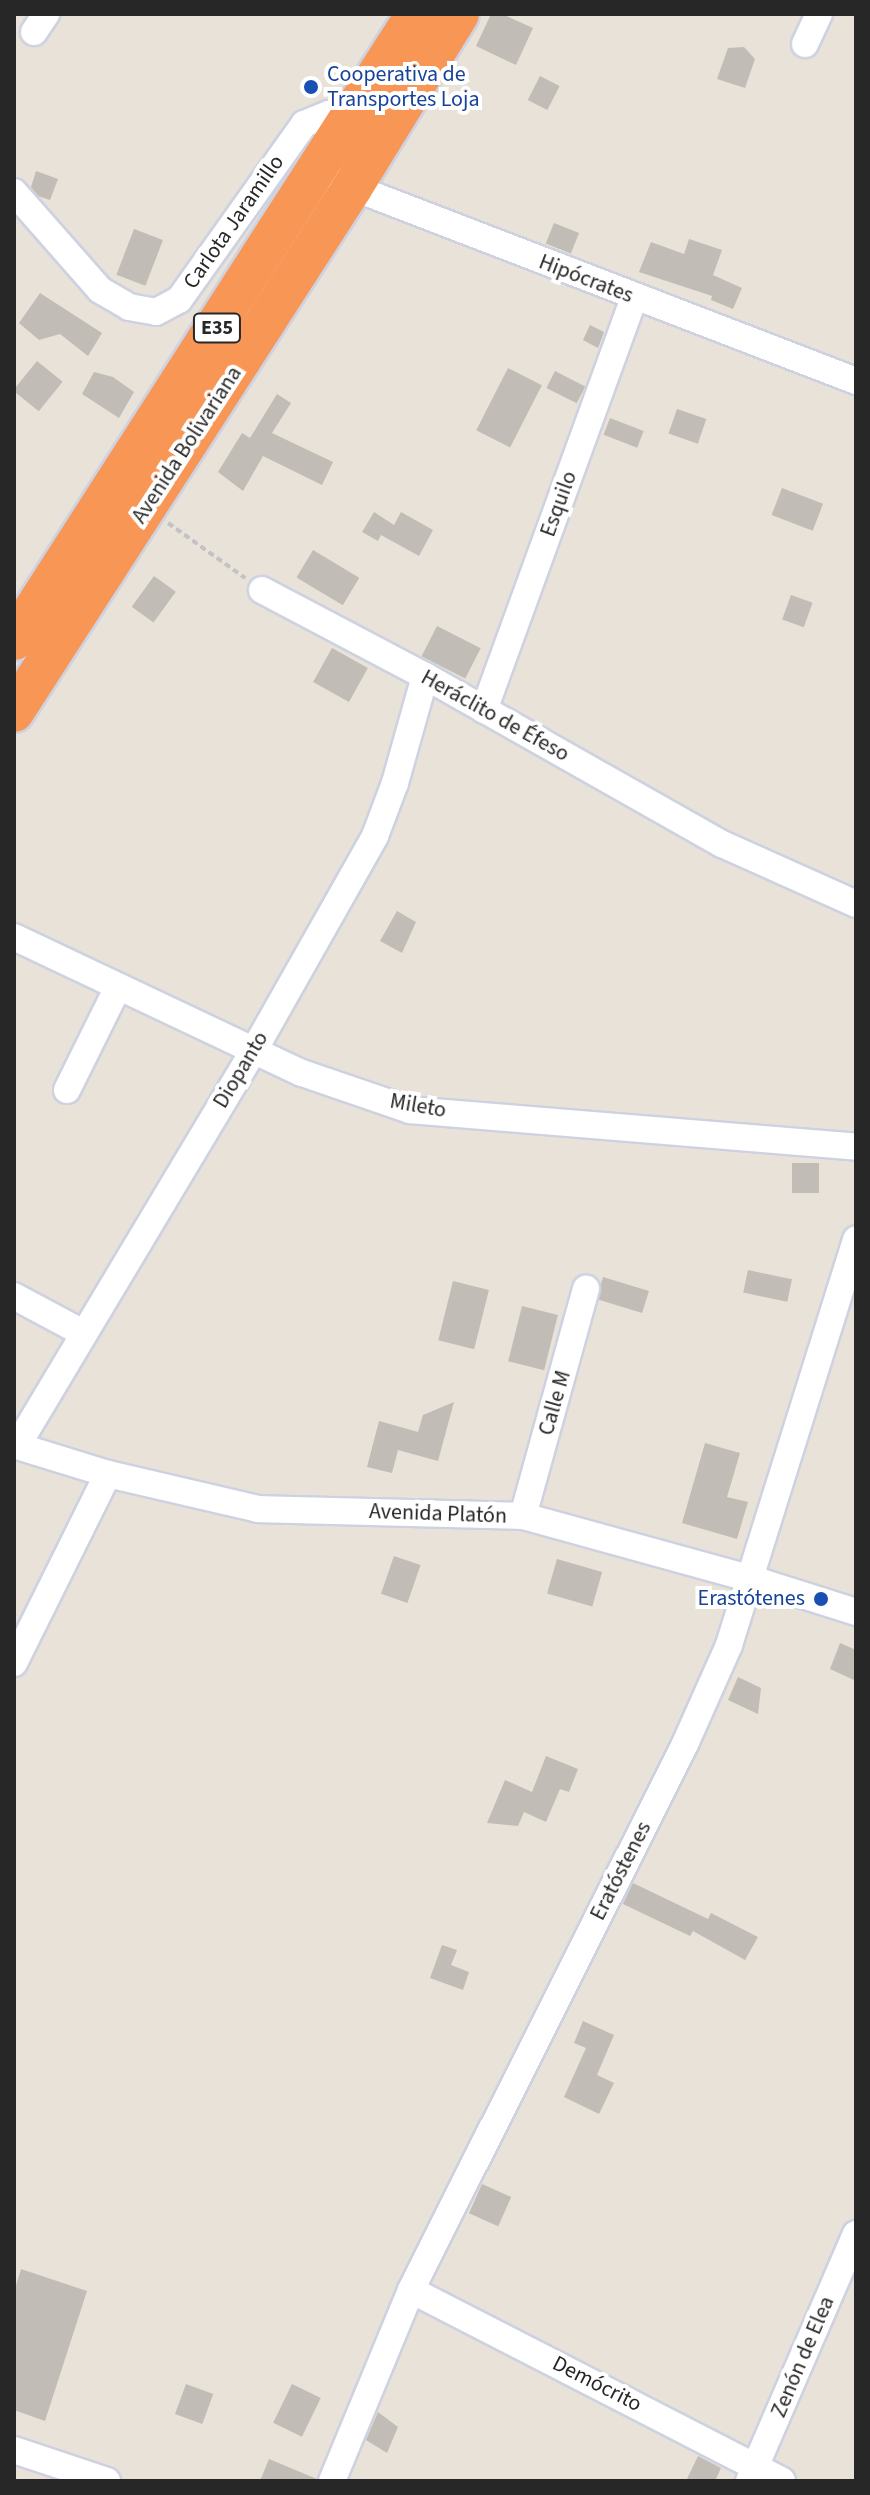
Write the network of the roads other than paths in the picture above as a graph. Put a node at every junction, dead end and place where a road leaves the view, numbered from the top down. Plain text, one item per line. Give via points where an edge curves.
1 (416, 14) edge
2 (459, 14) edge
3 (819, 14) edge
4 (805, 44) dead end
5 (348, 123) junction
6 (335, 180) junction
7 (14, 192) edge
8 (634, 297) junction
9 (856, 381) edge
10 (262, 590) road end
11 (14, 640) edge
12 (425, 676) junction
13 (484, 710) junction
14 (14, 712) edge
15 (856, 904) edge
16 (14, 937) edge
17 (118, 987) junction
18 (253, 1052) junction
19 (67, 1090) dead end
20 (856, 1147) edge
21 (856, 1239) edge
22 (586, 1289) dead end
23 (14, 1296) edge
24 (83, 1333) junction
25 (16, 1445) edge
26 (108, 1474) junction
27 (523, 1516) junction
28 (752, 1579) junction
29 (856, 1612) edge
30 (14, 1663) edge
31 (856, 2234) edge
32 (411, 2290) junction
33 (14, 2450) edge
34 (753, 2473) edge
35 (107, 2481) edge
36 (332, 2481) edge
37 (782, 2481) edge

1 - 5 highway, Avenida Bolivariana / E35
2 - 6 highway, Avenida Bolivariana / E35
3 - 4 street
5 - 6 highway, Avenida Bolivariana / E35
5 - 7 street, Carlota Jaramillo via 329,114 304,124 179,300 156,312 129,307 100,290
6 - 8 street, Hipócrates
6 - 11 highway, Avenida Bolivariana / E35
6 - 14 highway, Avenida Bolivariana / E35 via 147,508
8 - 9 street, Hipócrates
8 - 13 street, Esquilo
10 - 12 street, Heráclito de Éfeso
12 - 13 street, Heráclito de Éfeso
12 - 18 street, Diopanto via 375,836
13 - 15 street, Heráclito de Éfeso via 722,844
16 - 17 street, Mileto
17 - 18 street, Mileto
17 - 19 street
18 - 20 street, Mileto via 410,1110
18 - 24 street, Diopanto
21 - 28 street, Eratóstenes
22 - 27 street, Calle M
23 - 24 street
24 - 25 street, Diopanto
25 - 26 street, Avenida Platón
26 - 27 street, Avenida Platón via 258,1509
26 - 30 street
27 - 28 street, Avenida Platón
28 - 29 street, Avenida Platón
28 - 32 street, Eratóstenes via 685,1744
31 - 34 street, Zenón de Elea
32 - 34 street, Demócrito
32 - 36 street, Eratóstenes
33 - 35 street
34 - 37 street, Demócrito

